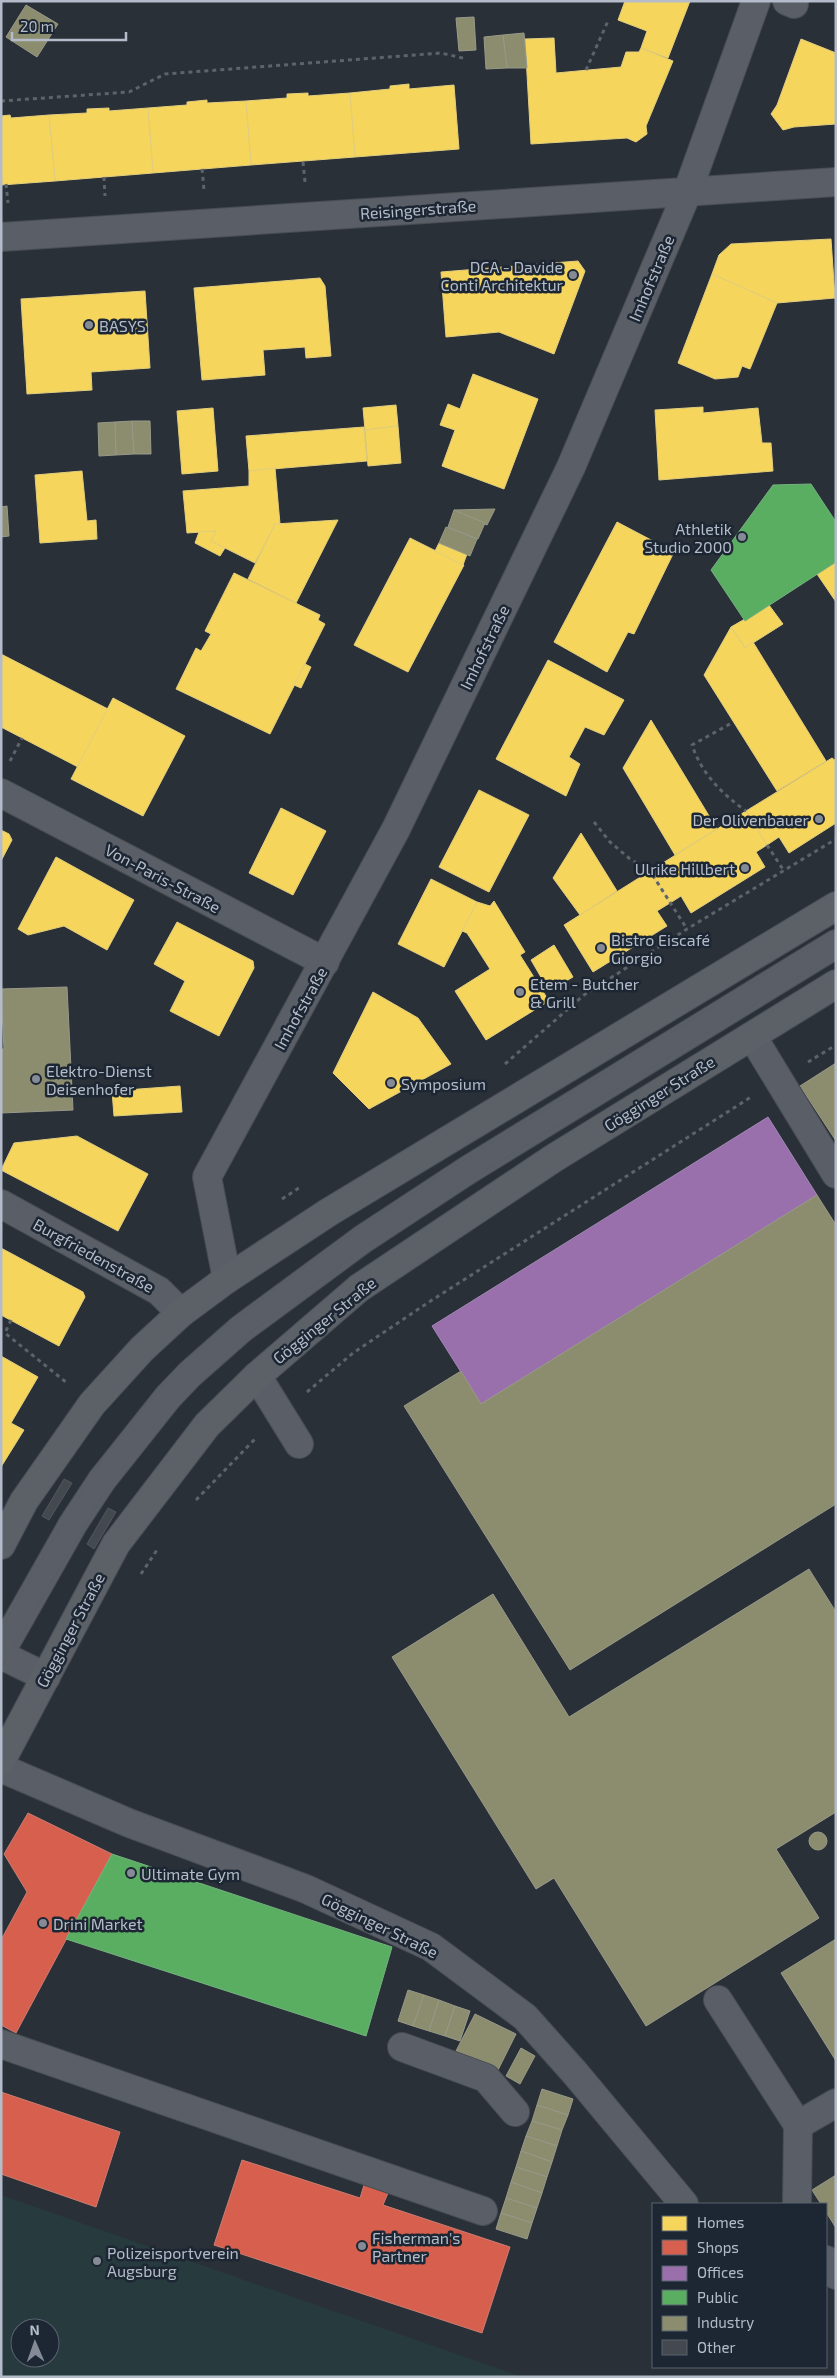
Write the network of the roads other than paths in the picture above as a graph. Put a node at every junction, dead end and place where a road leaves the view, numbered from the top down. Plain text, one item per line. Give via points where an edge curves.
1 (756, 1) edge
2 (836, 182) edge
3 (687, 194) junction
4 (1, 236) edge
5 (1, 793) edge
6 (836, 906) edge
7 (836, 944) edge
8 (325, 962) junction
9 (836, 984) edge
10 (752, 1036) junction
11 (836, 1174) edge
12 (1, 1204) edge
13 (227, 1279) junction
14 (181, 1313) junction
15 (257, 1376) junction
16 (299, 1444) dead end
17 (1, 1546) edge
18 (1, 1651) edge
19 (1, 1655) edge
20 (46, 1677) junction
21 (1, 1761) edge
22 (1, 1768) edge
23 (718, 2000) dead end
24 (1, 2044) edge
25 (402, 2047) dead end
26 (836, 2103) edge
27 (515, 2112) dead end
28 (798, 2125) junction
29 (683, 2203) edge
30 (797, 2203) edge
31 (483, 2210) dead end
32 (827, 2262) edge
33 (836, 2275) edge

1 - 3 street, Imhofstraße
2 - 3 street, Reisingerstraße
3 - 4 street, Reisingerstraße
3 - 8 street, Imhofstraße via 571,467 396,829
5 - 8 street, Von-Paris-Straße
6 - 13 main road via 328,1212
7 - 18 street via 362,1239 241,1329 168,1397 102,1480 73,1524
8 - 13 street, Imhofstraße via 208,1177
9 - 10 main road, Gögginger Straße
10 - 11 street
10 - 15 main road, Gögginger Straße via 554,1158 359,1288
12 - 14 street, Burgfriedenstraße via 159,1291
13 - 14 main road
14 - 17 main road via 142,1349 92,1404 24,1501
15 - 16 street
15 - 20 main road, Gögginger Straße via 207,1425 116,1544
19 - 20 street
20 - 21 main road, Gögginger Straße
22 - 29 street, Gögginger Straße via 129,1823 306,1889 431,1947 525,2016
23 - 28 street
24 - 31 street via 192,2122 393,2171
25 - 27 street via 430,2064 486,2078
26 - 28 street
28 - 30 street
32 - 33 street

